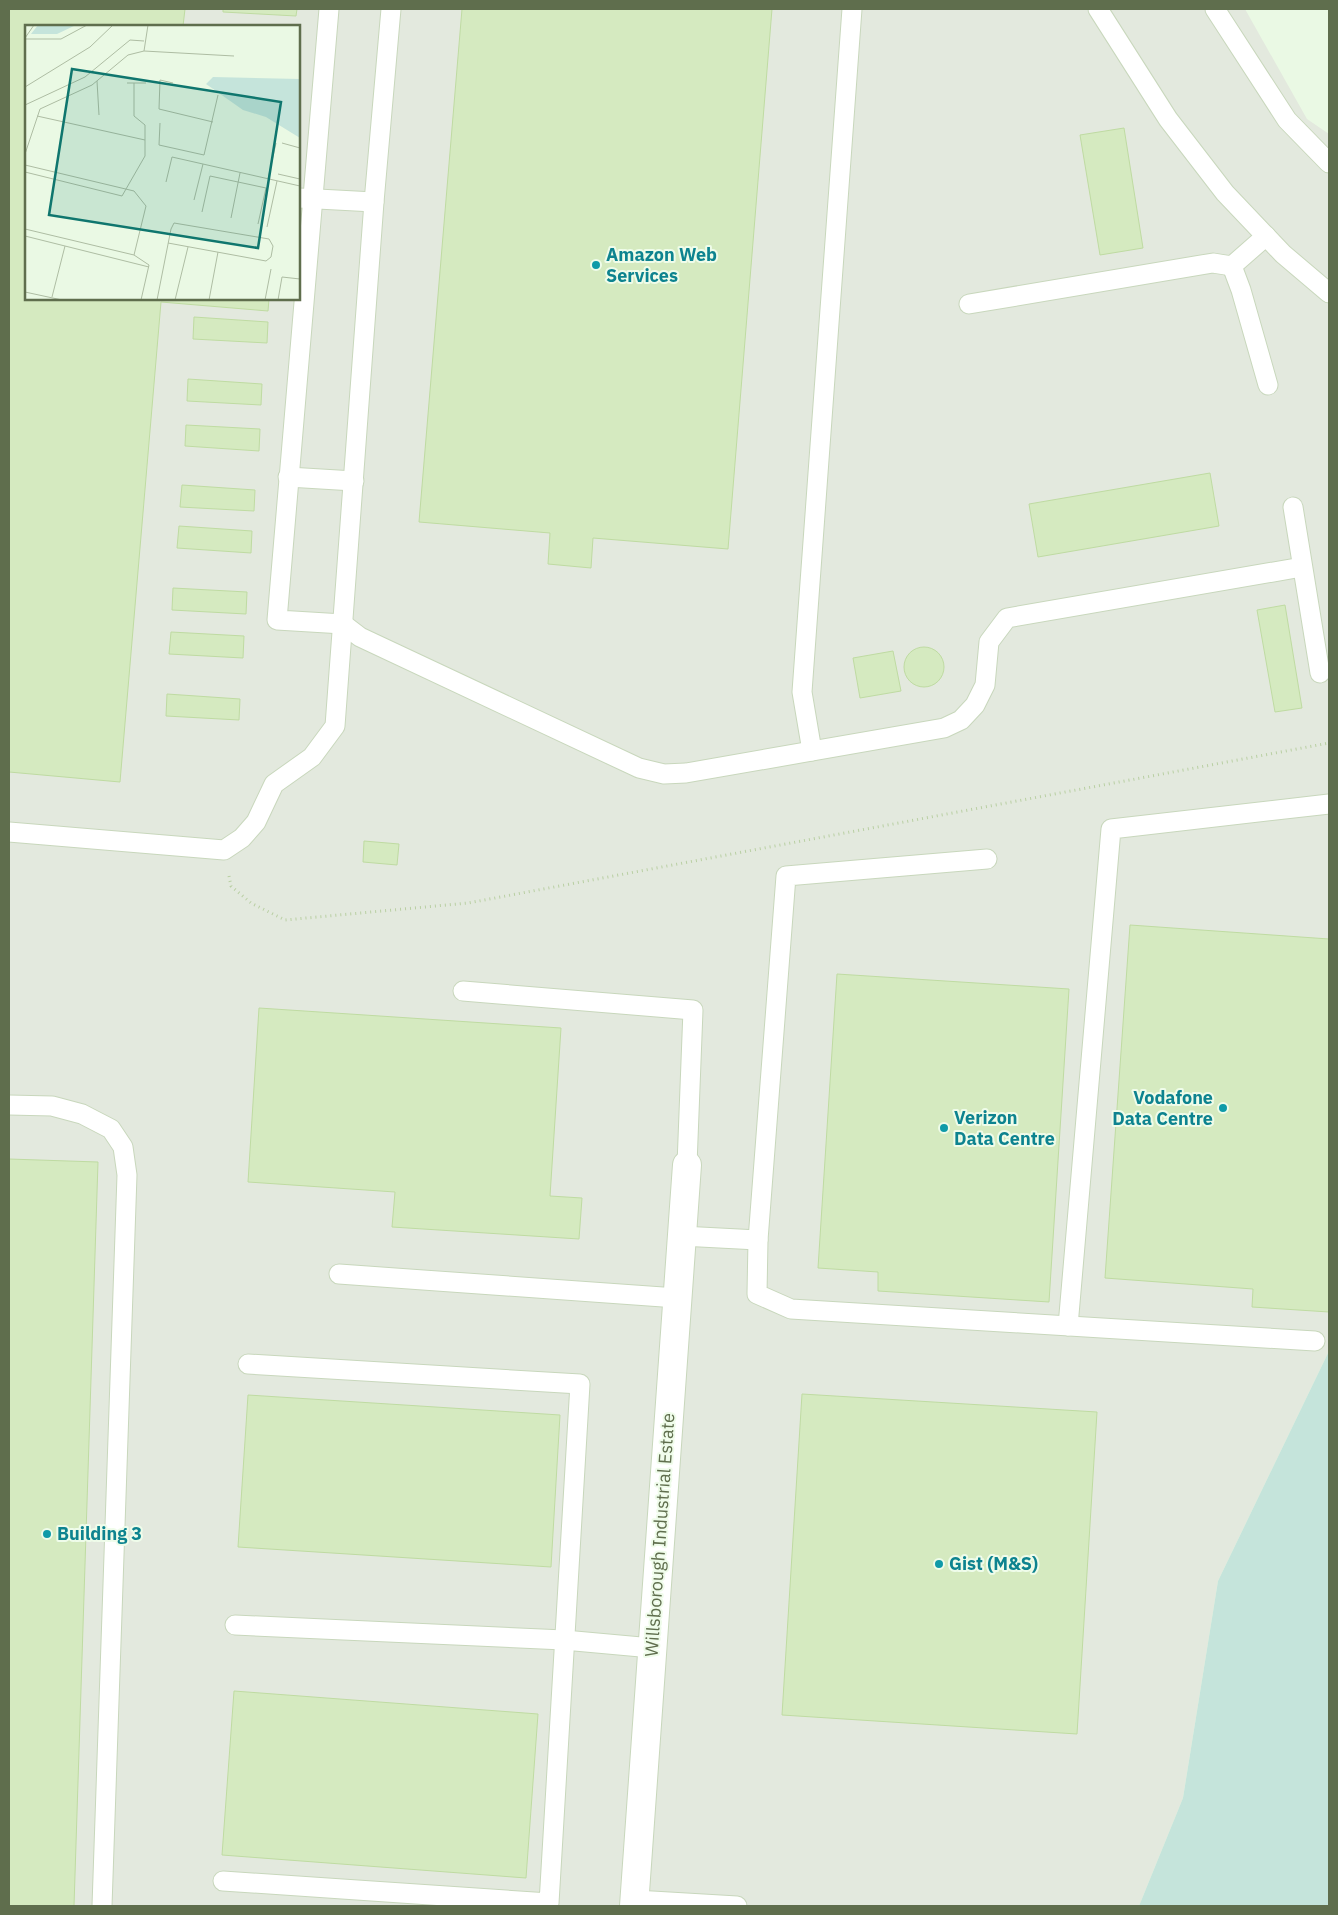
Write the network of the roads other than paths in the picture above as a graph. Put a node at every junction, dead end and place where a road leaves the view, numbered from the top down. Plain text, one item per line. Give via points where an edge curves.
1 (329, 9) edge
2 (391, 9) edge
3 (852, 9) edge
4 (1098, 9) edge
5 (1215, 9) edge
6 (1329, 163) edge
7 (306, 199) edge
8 (374, 202) junction
9 (1266, 236) junction
10 (1232, 266) junction
11 (300, 292) edge
12 (1329, 293) edge
13 (299, 300) edge
14 (969, 304) dead end
15 (1268, 385) dead end
16 (288, 477) junction
17 (354, 481) junction
18 (1292, 507) dead end
19 (1302, 567) junction
20 (343, 624) junction
21 (1320, 673) dead end
22 (812, 751) junction
23 (1329, 804) edge
24 (9, 832) edge
25 (987, 859) dead end
26 (463, 991) dead end
27 (9, 1105) edge
28 (686, 1165) joint
29 (681, 1236) junction
30 (758, 1240) junction
31 (339, 1274) dead end
32 (677, 1298) junction
33 (1068, 1326) junction
34 (1315, 1341) dead end
35 (248, 1364) dead end
36 (236, 1625) dead end
37 (564, 1640) junction
38 (652, 1648) junction
39 (223, 1881) dead end
40 (634, 1903) edge
41 (102, 1906) edge
42 (737, 1906) edge

1 - 7 lane
2 - 8 lane
3 - 22 lane via 802,692
4 - 9 lane via 1168,119 1225,193
5 - 6 lane via 1287,120
7 - 8 lane
7 - 11 lane
8 - 17 lane
9 - 10 lane
9 - 12 lane
10 - 14 lane via 1213,263
10 - 15 lane
13 - 16 lane
16 - 17 lane
16 - 20 lane via 277,620
17 - 20 lane
18 - 19 lane
19 - 21 lane
19 - 22 lane via 1007,618 989,642 985,685 975,705 961,720 944,728
20 - 22 lane via 360,637 639,768 664,774 686,773
20 - 24 lane via 335,726 312,757 274,784 256,822 242,838 224,850
23 - 33 lane via 1111,829
25 - 30 lane via 786,876
26 - 28 lane via 693,1010
27 - 41 lane via 52,1106 82,1114 111,1129 123,1148 127,1175
28 - 29 street, Willsborough Industrial Estate
29 - 30 lane
29 - 32 street, Willsborough Industrial Estate
30 - 33 lane via 757,1294 791,1308
31 - 32 lane
32 - 38 street, Willsborough Industrial Estate
33 - 34 lane
35 - 37 lane via 580,1384
36 - 37 lane
37 - 38 lane
37 - 39 lane via 549,1903
38 - 40 street, Willsborough Industrial Estate
40 - 42 lane

